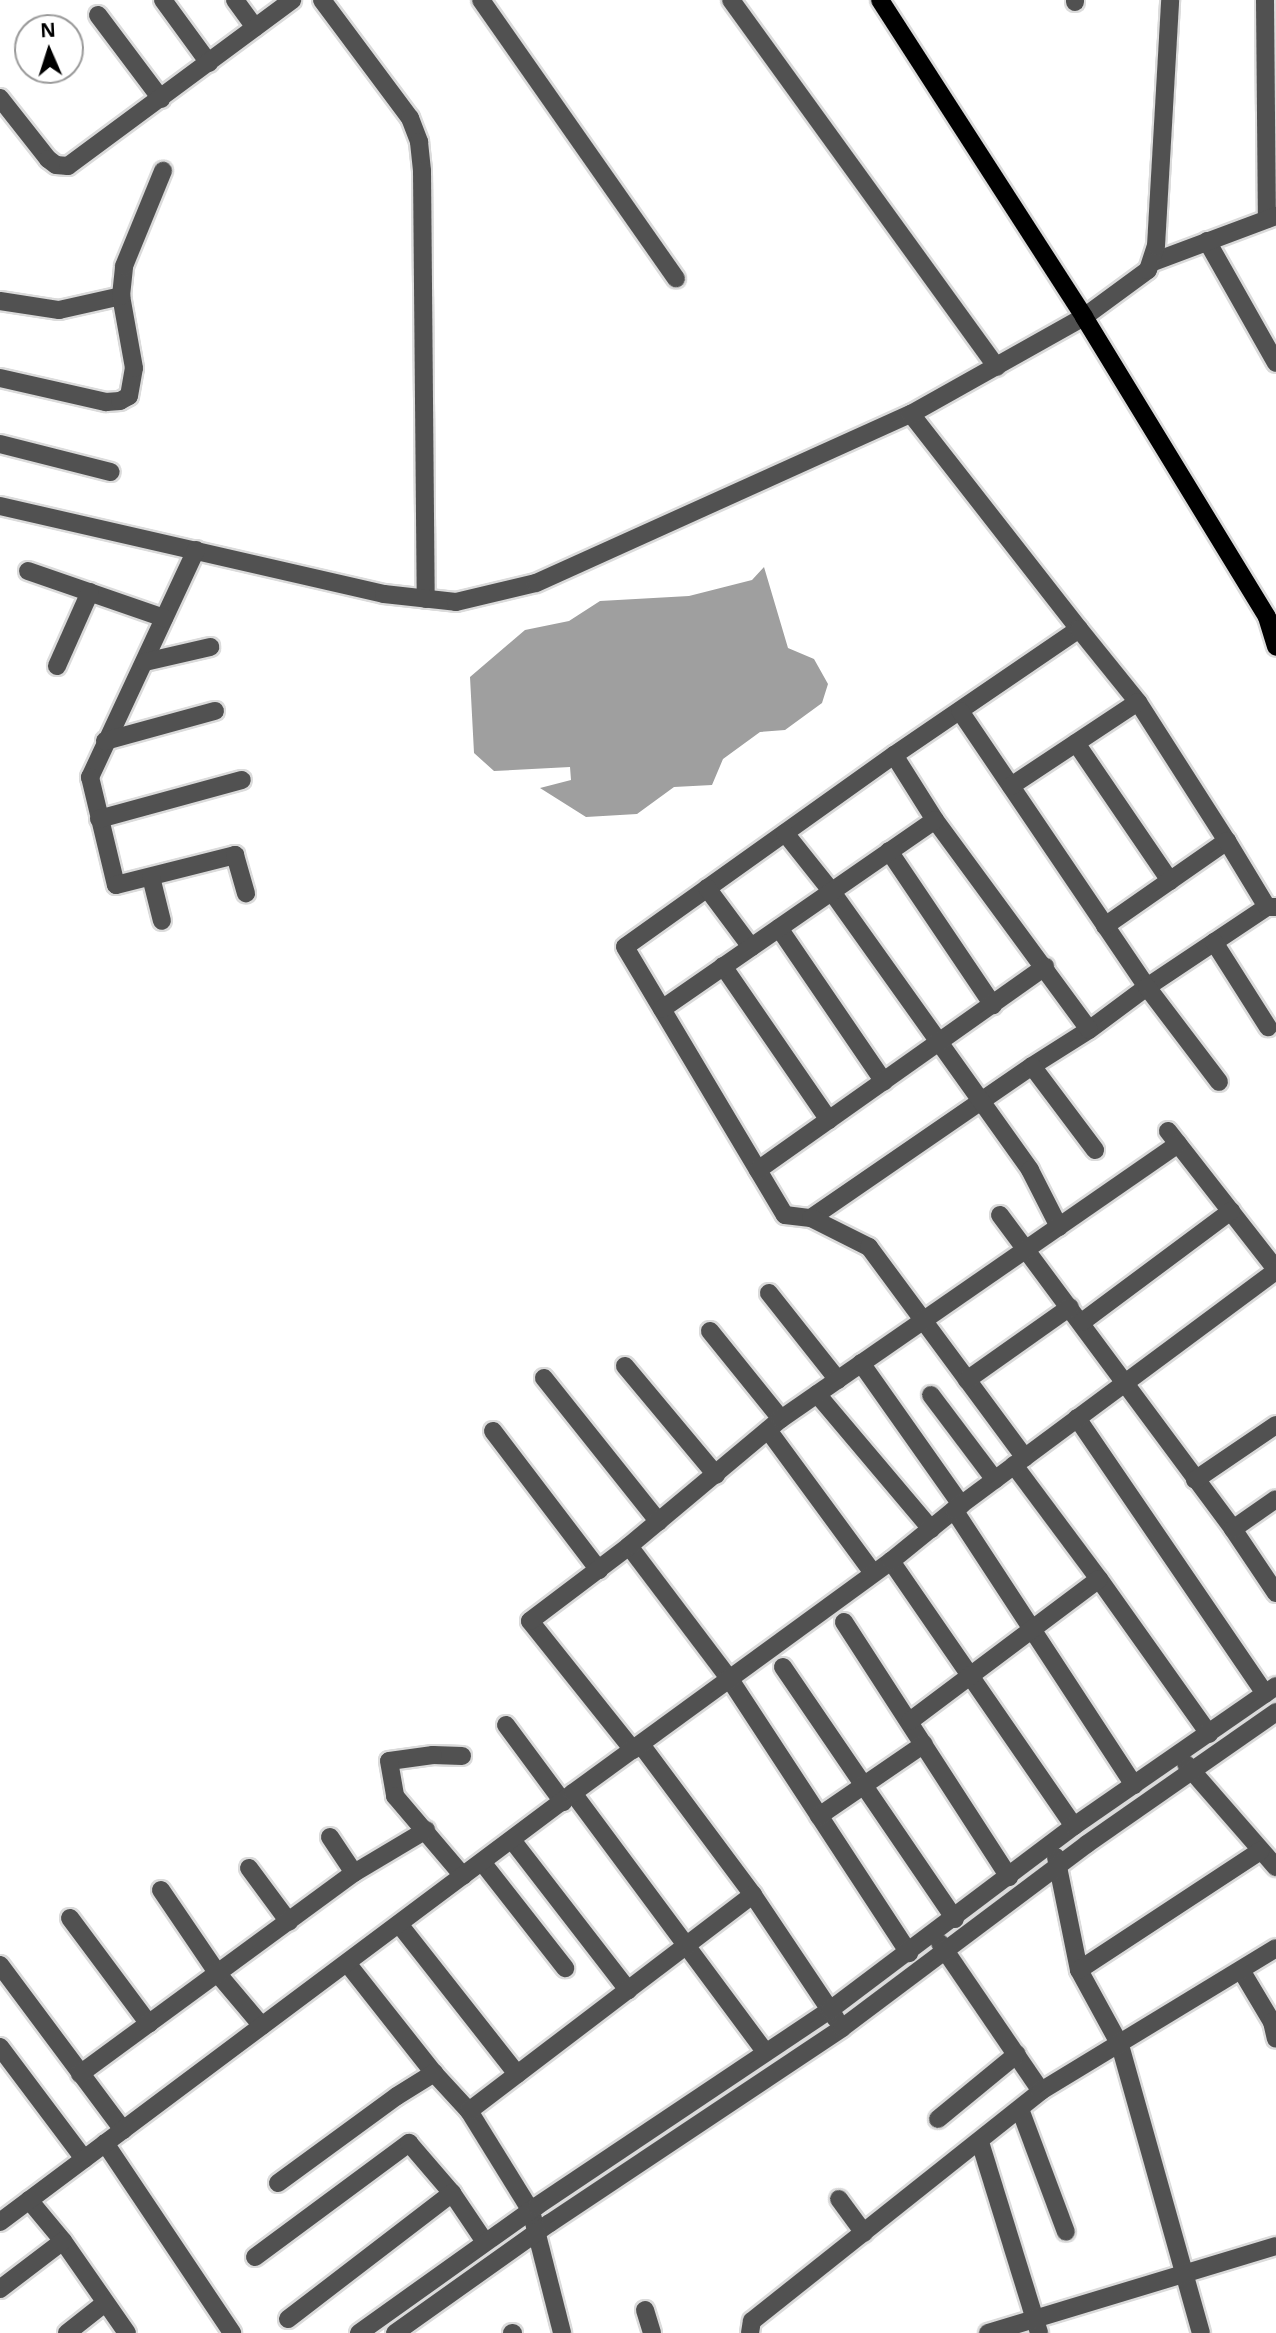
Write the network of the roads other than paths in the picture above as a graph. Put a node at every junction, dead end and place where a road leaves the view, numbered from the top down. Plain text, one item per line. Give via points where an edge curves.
1 (163, 0) edge
2 (235, 0) edge
3 (292, 0) edge
4 (323, 0) edge
5 (481, 0) edge
6 (731, 0) edge
7 (880, 0) edge
8 (1170, 0) edge
9 (1265, 0) edge
10 (98, 15) dead end
11 (255, 28) junction
12 (209, 63) junction
13 (0, 98) edge
14 (161, 99) junction
15 (163, 171) dead end
16 (1272, 218) edge
17 (1207, 241) junction
18 (1153, 262) junction
19 (676, 279) dead end
20 (121, 296) junction
21 (0, 301) edge
22 (1084, 317) junction
23 (1276, 363) edge
24 (997, 367) junction
25 (0, 378) edge
26 (911, 414) junction
27 (0, 444) edge
28 (111, 472) dead end
29 (0, 506) edge
30 (196, 550) junction
31 (28, 571) dead end
32 (90, 592) junction
33 (426, 599) junction
34 (164, 618) junction
35 (1272, 621) edge
36 (1079, 629) junction
37 (210, 647) dead end
38 (1276, 647) edge
39 (145, 662) junction
40 (57, 666) dead end
41 (1138, 702) junction
42 (215, 711) dead end
43 (960, 711) junction
44 (105, 741) junction
45 (1076, 743) junction
46 (894, 755) junction
47 (242, 780) dead end
48 (1011, 786) junction
49 (99, 819) junction
50 (934, 820) junction
51 (785, 833) junction
52 (1227, 841) junction
53 (889, 851) junction
54 (151, 877) junction
55 (1170, 881) junction
56 (708, 888) junction
57 (832, 892) junction
58 (246, 893) dead end
59 (1271, 907) edge
60 (162, 921) dead end
61 (1105, 926) junction
62 (779, 928) junction
63 (1214, 942) junction
64 (751, 947) junction
65 (723, 966) junction
66 (1045, 967) junction
67 (1147, 987) junction
68 (993, 1005) junction
69 (662, 1009) junction
70 (1268, 1027) dead end
71 (1089, 1030) junction
72 (939, 1043) junction
73 (1032, 1066) junction
74 (884, 1082) junction
75 (1219, 1082) dead end
76 (981, 1103) junction
77 (829, 1120) junction
78 (1095, 1150) dead end
79 (758, 1170) junction
80 (1231, 1211) junction
81 (1000, 1215) dead end
82 (811, 1218) junction
83 (1059, 1227) junction
84 (1027, 1248) junction
85 (1276, 1270) edge
86 (769, 1293) dead end
87 (1070, 1307) junction
88 (922, 1320) junction
89 (1082, 1322) junction
90 (710, 1331) dead end
91 (861, 1363) junction
92 (625, 1366) dead end
93 (544, 1378) dead end
94 (838, 1380) junction
95 (967, 1380) junction
96 (1126, 1384) junction
97 (817, 1394) junction
98 (931, 1395) dead end
99 (1077, 1418) junction
100 (775, 1424) junction
101 (1276, 1424) edge
102 (494, 1432) dead end
103 (1020, 1462) junction
104 (716, 1475) junction
105 (995, 1480) junction
106 (1195, 1480) junction
107 (1276, 1499) edge
108 (958, 1507) junction
109 (659, 1522) junction
110 (931, 1529) junction
111 (1233, 1529) junction
112 (629, 1546) junction
113 (891, 1561) junction
114 (599, 1570) junction
115 (873, 1573) junction
116 (1099, 1579) junction
117 (1276, 1593) edge
118 (844, 1622) dead end
119 (1030, 1631) junction
120 (783, 1667) dead end
121 (972, 1674) junction
122 (729, 1678) junction
123 (1270, 1690) edge
124 (1276, 1712) edge
125 (909, 1721) junction
126 (506, 1725) dead end
127 (1209, 1734) junction
128 (924, 1744) junction
129 (637, 1748) junction
130 (462, 1756) dead end
131 (1179, 1756) junction
132 (1193, 1773) junction
133 (864, 1785) junction
134 (1134, 1785) junction
135 (568, 1798) junction
136 (819, 1816) junction
137 (1074, 1826) junction
138 (426, 1830) junction
139 (330, 1837) dead end
140 (512, 1840) junction
141 (1053, 1844) junction
142 (1270, 1857) edge
143 (482, 1862) junction
144 (1058, 1867) junction
145 (248, 1868) dead end
146 (354, 1873) junction
147 (463, 1877) junction
148 (1009, 1877) junction
149 (160, 1890) dead end
150 (753, 1895) junction
151 (70, 1918) dead end
152 (955, 1919) junction
153 (289, 1922) junction
154 (400, 1924) junction
155 (933, 1935) junction
156 (687, 1944) junction
157 (1276, 1948) edge
158 (946, 1952) junction
159 (909, 1953) junction
160 (347, 1963) junction
161 (0, 1965) edge
162 (565, 1968) dead end
163 (1079, 1970) junction
164 (1241, 1970) junction
165 (218, 1974) junction
166 (628, 1990) junction
167 (830, 2010) junction
168 (149, 2025) junction
169 (262, 2026) junction
170 (842, 2028) junction
171 (1276, 2039) edge
172 (1120, 2045) junction
173 (0, 2047) edge
174 (765, 2052) junction
175 (1017, 2054) junction
176 (434, 2073) junction
177 (80, 2074) junction
178 (517, 2074) junction
179 (1041, 2091) junction
180 (1020, 2109) junction
181 (469, 2111) junction
182 (937, 2119) dead end
183 (123, 2130) junction
184 (980, 2142) junction
185 (105, 2143) junction
186 (84, 2159) junction
187 (278, 2183) dead end
188 (452, 2193) junction
189 (839, 2199) dead end
190 (29, 2200) junction
191 (531, 2210) junction
192 (3, 2212) edge
193 (1066, 2232) dead end
194 (537, 2233) junction
195 (864, 2233) junction
196 (63, 2241) junction
197 (485, 2242) junction
198 (1276, 2246) edge
199 (255, 2257) dead end
200 (1182, 2274) junction
201 (0, 2289) edge
202 (105, 2304) junction
203 (645, 2310) dead end
204 (288, 2319) dead end
205 (1037, 2326) edge
206 (68, 2333) edge
207 (127, 2333) edge
208 (232, 2333) edge
209 (359, 2333) edge
210 (396, 2333) edge
211 (562, 2333) edge
212 (652, 2333) edge
213 (750, 2333) edge
214 (988, 2333) edge
215 (1201, 2333) edge

1 - 12 street
2 - 11 street
3 - 11 street
4 - 33 street via 410,118 419,142
5 - 19 street
6 - 24 street
7 - 22 main road
8 - 18 street
9 - 16 street
10 - 14 street
11 - 12 street
12 - 14 street
13 - 14 street via 48,159 68,166
15 - 20 street via 127,256
16 - 17 street
17 - 18 street
17 - 23 street
18 - 22 street via 1135,282
20 - 21 street via 59,310
20 - 25 street via 134,368 129,396 106,402
22 - 24 street
22 - 35 main road
24 - 26 street
26 - 33 street via 536,583 456,602
26 - 36 street
27 - 28 street
29 - 30 street
30 - 33 street
30 - 34 street
31 - 32 street
32 - 34 street
32 - 40 street
34 - 39 street
35 - 38 main road
36 - 41 street
36 - 43 street
37 - 39 street
39 - 44 street
41 - 45 street
41 - 52 street
42 - 44 street
43 - 46 street
43 - 48 street
44 - 49 street via 90,777
45 - 48 street
45 - 55 street
46 - 50 street
46 - 51 street
47 - 49 street
48 - 61 street
49 - 54 street via 116,886
50 - 53 street
50 - 66 street
51 - 56 street
51 - 57 street
52 - 55 street
52 - 59 street
53 - 57 street
53 - 68 street
54 - 58 street via 235,855
54 - 60 street
55 - 61 street
56 - 64 street
56 - 69 street via 625,947
57 - 62 street
57 - 72 street
59 - 63 street
61 - 67 street
62 - 64 street
62 - 74 street
63 - 67 street
63 - 70 street
64 - 65 street
65 - 69 street
65 - 77 street
66 - 68 street
66 - 71 street
67 - 71 street
67 - 75 street
68 - 72 street
69 - 79 street
71 - 73 street
72 - 74 street
72 - 76 street
73 - 76 street
73 - 78 street
74 - 77 street
76 - 82 street
76 - 83 street via 1030,1170
77 - 79 street
79 - 82 street via 785,1215
80 - 83 street via 1173,1137
80 - 85 street
80 - 89 street
81 - 84 street
82 - 88 street via 869,1247
83 - 84 street
84 - 87 street
84 - 88 street
85 - 96 street
86 - 94 street
87 - 89 street
87 - 95 street
88 - 91 street
88 - 95 street
89 - 96 street
90 - 100 street
91 - 94 street
91 - 108 street
92 - 104 street
93 - 109 street
94 - 97 street
95 - 103 street
96 - 99 street
96 - 106 street
97 - 100 street
97 - 110 street
98 - 105 street
99 - 103 street
99 - 123 street
100 - 104 street
100 - 115 street
101 - 106 street
102 - 114 street
103 - 105 street
103 - 116 street
104 - 109 street
105 - 108 street
106 - 111 street
107 - 111 street
108 - 110 street
108 - 119 street
109 - 112 street
110 - 113 street
111 - 117 street
112 - 114 street
112 - 122 street
113 - 115 street
113 - 121 street
114 - 129 street via 530,1620
115 - 122 street
116 - 119 street
116 - 127 street
118 - 125 street
119 - 121 street
119 - 134 street
120 - 133 street
121 - 125 street
121 - 137 street
122 - 129 street
122 - 136 street
123 - 127 street
124 - 132 street
125 - 128 street
126 - 135 street
127 - 131 street
128 - 133 street
128 - 148 street
129 - 135 street
129 - 150 street
130 - 138 street via 389,1762 395,1796
131 - 132 street
131 - 134 street
132 - 142 street
132 - 144 street
133 - 136 street
133 - 152 street
134 - 137 street
135 - 140 street
135 - 156 street
136 - 159 street
137 - 141 street
138 - 146 street
138 - 147 street
139 - 146 street
140 - 143 street
140 - 166 street
141 - 144 street
141 - 148 street
142 - 163 street
143 - 147 street
143 - 162 street
144 - 158 street
144 - 163 street
145 - 153 street
146 - 153 street
147 - 154 street
148 - 152 street
149 - 165 street
150 - 156 street
150 - 167 street
151 - 168 street
152 - 155 street
153 - 165 street
154 - 160 street
154 - 178 street
155 - 158 street
155 - 159 street
156 - 166 street
156 - 174 street
157 - 164 street
158 - 170 street
158 - 175 street
159 - 167 street
160 - 169 street
160 - 176 street
161 - 177 street
163 - 172 street
164 - 171 street via 1272,2022
164 - 172 street
165 - 168 street
165 - 169 street
166 - 178 street
167 - 170 street
167 - 174 street
168 - 177 street
169 - 183 street
170 - 194 street
172 - 179 street
172 - 200 street
173 - 186 street
174 - 191 street
175 - 179 street
175 - 182 street
176 - 181 street
176 - 187 street
177 - 183 street
178 - 181 street
179 - 180 street
180 - 184 street
180 - 193 street
181 - 191 street
183 - 185 street
184 - 195 street
184 - 205 street
185 - 186 street
185 - 208 street
186 - 190 street
188 - 197 street
188 - 199 street via 409,2143
188 - 204 street
189 - 195 street
190 - 192 street
190 - 196 street
191 - 194 street
191 - 197 street
194 - 210 street
194 - 211 street
195 - 213 street via 752,2321
196 - 201 street
196 - 202 street
197 - 209 street
198 - 200 street
200 - 205 street
200 - 215 street
202 - 206 street
202 - 207 street
203 - 212 street
205 - 214 street

